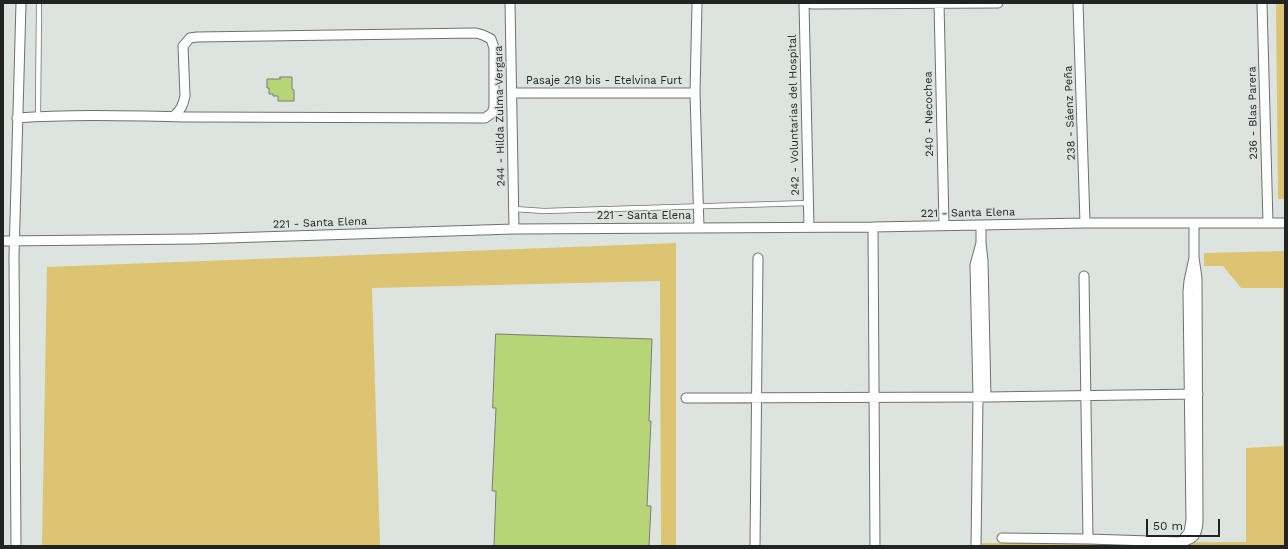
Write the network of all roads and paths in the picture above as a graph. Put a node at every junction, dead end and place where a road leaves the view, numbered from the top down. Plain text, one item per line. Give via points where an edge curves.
1 (21, 3) edge
2 (39, 3) edge
3 (510, 3) edge
4 (697, 3) edge
5 (804, 3) edge
6 (809, 3) edge
7 (938, 3) edge
8 (998, 3) edge
9 (1078, 3) edge
10 (1262, 3) edge
11 (512, 93) junction
12 (695, 93) junction
13 (174, 116) junction
14 (38, 117) junction
15 (18, 118) junction
16 (808, 203) junction
17 (699, 206) junction
18 (513, 209) junction
19 (1086, 223) junction
20 (1194, 223) junction
21 (1268, 223) junction
22 (1285, 223) edge
23 (944, 225) junction
24 (982, 225) junction
25 (808, 227) junction
26 (874, 227) junction
27 (699, 228) junction
28 (514, 229) junction
29 (3, 241) edge
30 (15, 241) junction
31 (758, 258) dead end
32 (1084, 276) dead end
33 (1194, 394) junction
34 (1086, 395) junction
35 (982, 397) junction
36 (686, 398) dead end
37 (757, 398) junction
38 (874, 398) junction
39 (1002, 538) dead end
40 (1088, 539) junction
41 (16, 546) edge
42 (755, 546) edge
43 (874, 546) edge
44 (976, 546) edge

1 - 15 street
2 - 14 lane
3 - 11 street, 244 - Hilda Zulma Vergara
4 - 12 street
5 - 16 street, 242 - Voluntarias del Hospital
6 - 7 street
7 - 8 street
7 - 23 street, 240 - Necochea
9 - 19 street, 238 - Sáenz Peña
10 - 21 street, 236 - Blas Parera
11 - 12 street, Pasaje 219 bis - Etelvina Furt
11 - 18 street, 244 - Hilda Zulma Vergara
12 - 17 street
13 - 13 street via 485,118 492,113 494,107 493,43 491,39 476,33 190,38 184,46 183,108
13 - 14 street
14 - 15 street
15 - 30 street
16 - 17 lane, 221 - Santa Elena
16 - 25 street, 242 - Voluntarias del Hospital
17 - 18 lane, 221 - Santa Elena via 544,211
17 - 27 street
18 - 28 street, 244 - Hilda Zulma Vergara
19 - 20 street, 221 - Santa Elena
19 - 24 street, 221 - Santa Elena
20 - 21 street, 221 - Santa Elena
20 - 33 street via 1194,258 1188,292
21 - 22 street, 221 - Santa Elena
23 - 24 street, 221 - Santa Elena
23 - 26 street, 221 - Santa Elena
24 - 35 street via 981,243 975,266
25 - 26 street, 221 - Santa Elena
25 - 27 street, 221 - Santa Elena
26 - 38 street
27 - 28 street, 221 - Santa Elena
28 - 30 street, 221 - Santa Elena via 195,239
29 - 30 street, 221 - Santa Elena
30 - 41 street
31 - 37 street
32 - 34 street
33 - 34 street
33 - 40 street via 1189,532 1181,542
34 - 35 street
34 - 40 street
35 - 38 street
35 - 44 street
36 - 37 street
37 - 38 street
37 - 42 street
38 - 43 street
39 - 40 street

